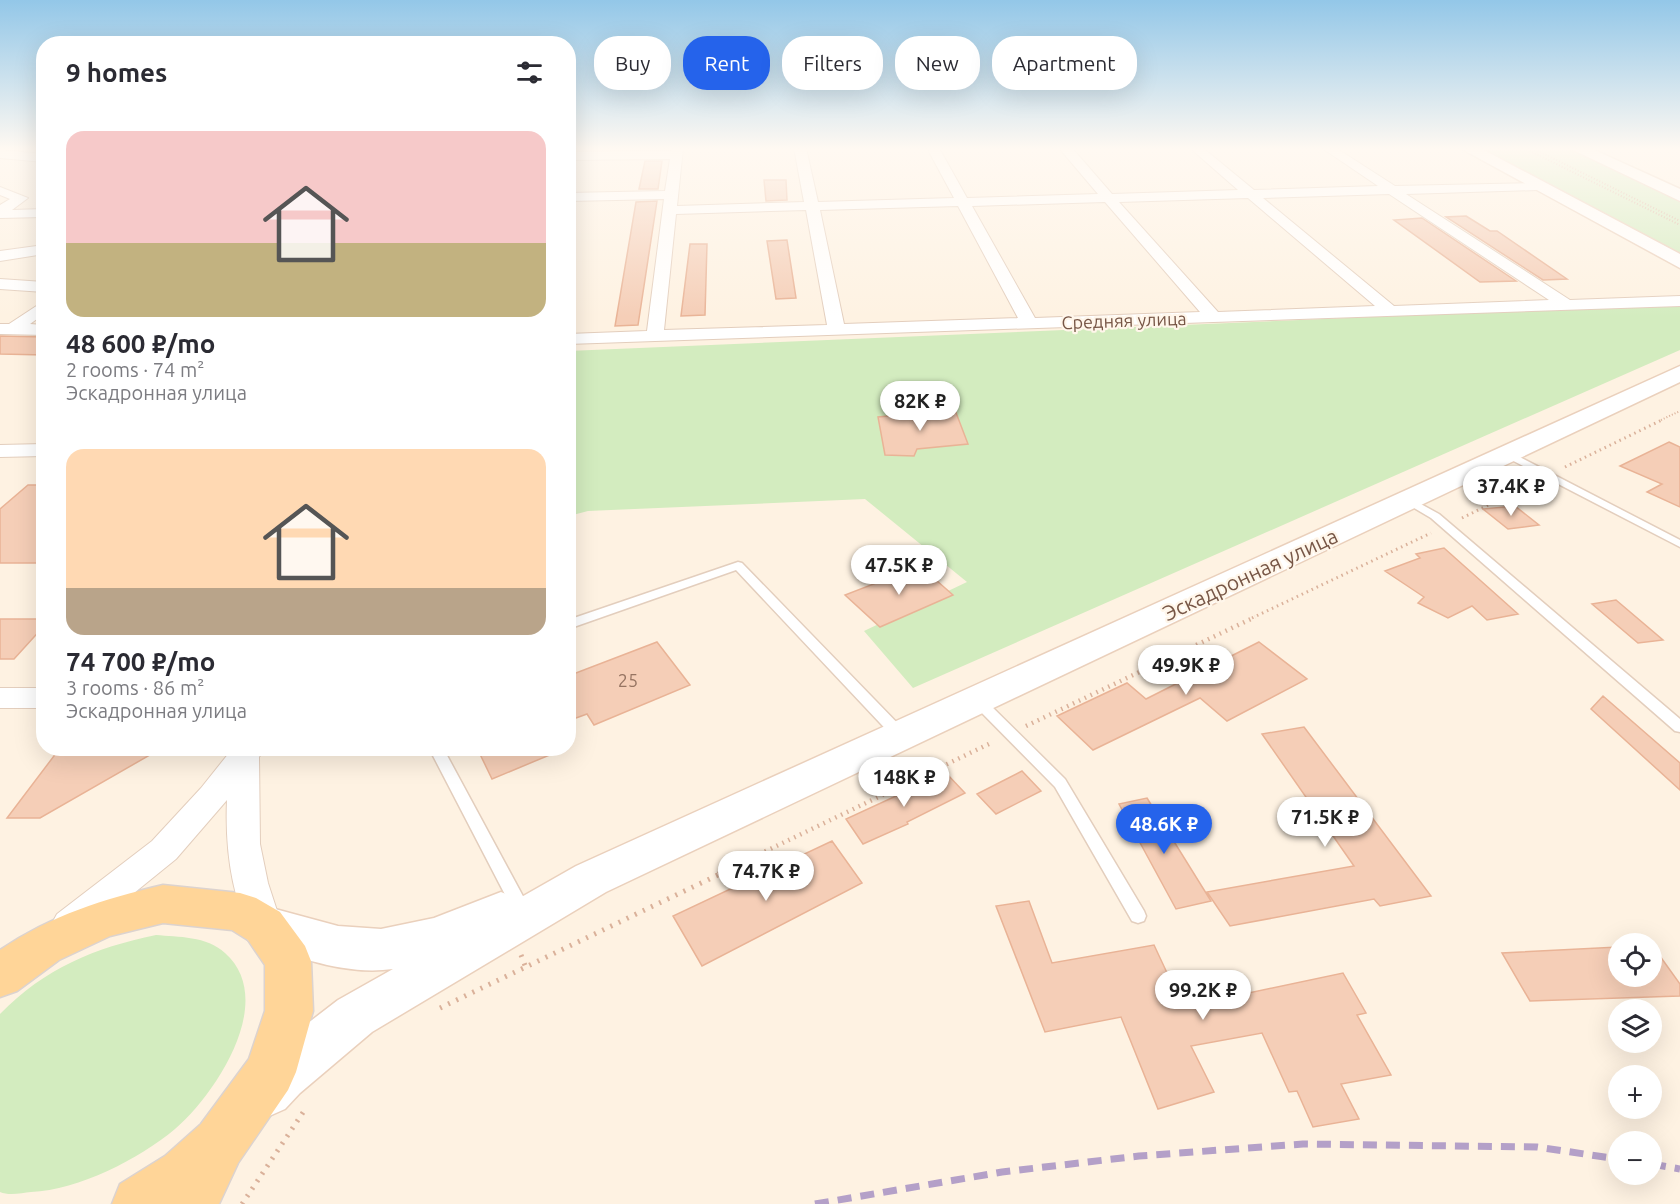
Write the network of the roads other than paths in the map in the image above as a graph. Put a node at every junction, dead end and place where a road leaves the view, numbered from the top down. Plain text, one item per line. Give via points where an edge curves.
1 (12, 204) edge
2 (672, 204) edge
3 (749, 204) edge
4 (880, 204) edge
5 (963, 204) edge
6 (1113, 204) edge
7 (1263, 204) edge
8 (1414, 204) edge
9 (1572, 204) edge
10 (812, 206) junction
11 (0, 213) edge
12 (36, 213) edge
13 (36, 250) edge
14 (0, 256) edge
15 (1680, 262) edge
16 (0, 284) edge
17 (36, 286) edge
18 (1680, 300) edge
19 (1565, 304) junction
20 (1389, 310) junction
21 (36, 311) edge
22 (1213, 317) junction
23 (1029, 323) junction
24 (7, 329) edge
25 (36, 330) edge
26 (837, 330) junction
27 (655, 335) junction
28 (576, 339) edge
29 (1680, 373) edge
30 (36, 450) edge
31 (0, 451) edge
32 (1506, 453) junction
33 (1408, 500) junction
34 (1680, 544) edge
35 (576, 622) edge
36 (0, 698) edge
37 (36, 698) edge
38 (978, 701) junction
39 (1680, 727) edge
40 (901, 736) junction
41 (246, 756) edge
42 (248, 756) edge
43 (440, 756) edge
44 (591, 879) junction
45 (519, 905) junction
46 (1138, 916) dead end
47 (264, 926) junction
48 (43, 946) junction
49 (0, 968) edge
50 (0, 976) edge
51 (220, 1143) junction
52 (140, 1204) edge
53 (190, 1204) edge

1 - 11 street
2 - 27 street
3 - 10 street
4 - 10 street
5 - 23 street
6 - 22 street
7 - 20 street
8 - 19 street
9 - 15 main road
10 - 26 street
11 - 12 street
13 - 14 street
16 - 17 street
18 - 19 street, Средняя улица
19 - 20 street, Средняя улица
20 - 22 street, Средняя улица
21 - 24 street
22 - 23 street, Средняя улица
23 - 26 street, Средняя улица
24 - 25 street
26 - 27 street, Средняя улица
27 - 28 street, Средняя улица
29 - 32 main road, Эскадронная улица
30 - 31 street
32 - 33 main road, Эскадронная улица
32 - 34 lane
33 - 38 main road, Эскадронная улица
33 - 39 lane via 1446,526
35 - 40 lane via 738,565
36 - 37 street
38 - 40 main road, Эскадронная улица
38 - 46 lane via 1060,783
40 - 44 main road, Эскадронная улица
41 - 48 street via 164,850
42 - 47 street via 241,808 244,856 250,891
43 - 45 lane
44 - 45 main road
44 - 51 main road via 355,1016 282,1075
45 - 47 main road via 404,946 364,950
47 - 48 main road via 240,912 163,904 101,919
47 - 51 main road via 288,961 289,1011 270,1072
48 - 49 main road
48 - 50 main road
51 - 52 main road via 184,1175
51 - 53 main road

